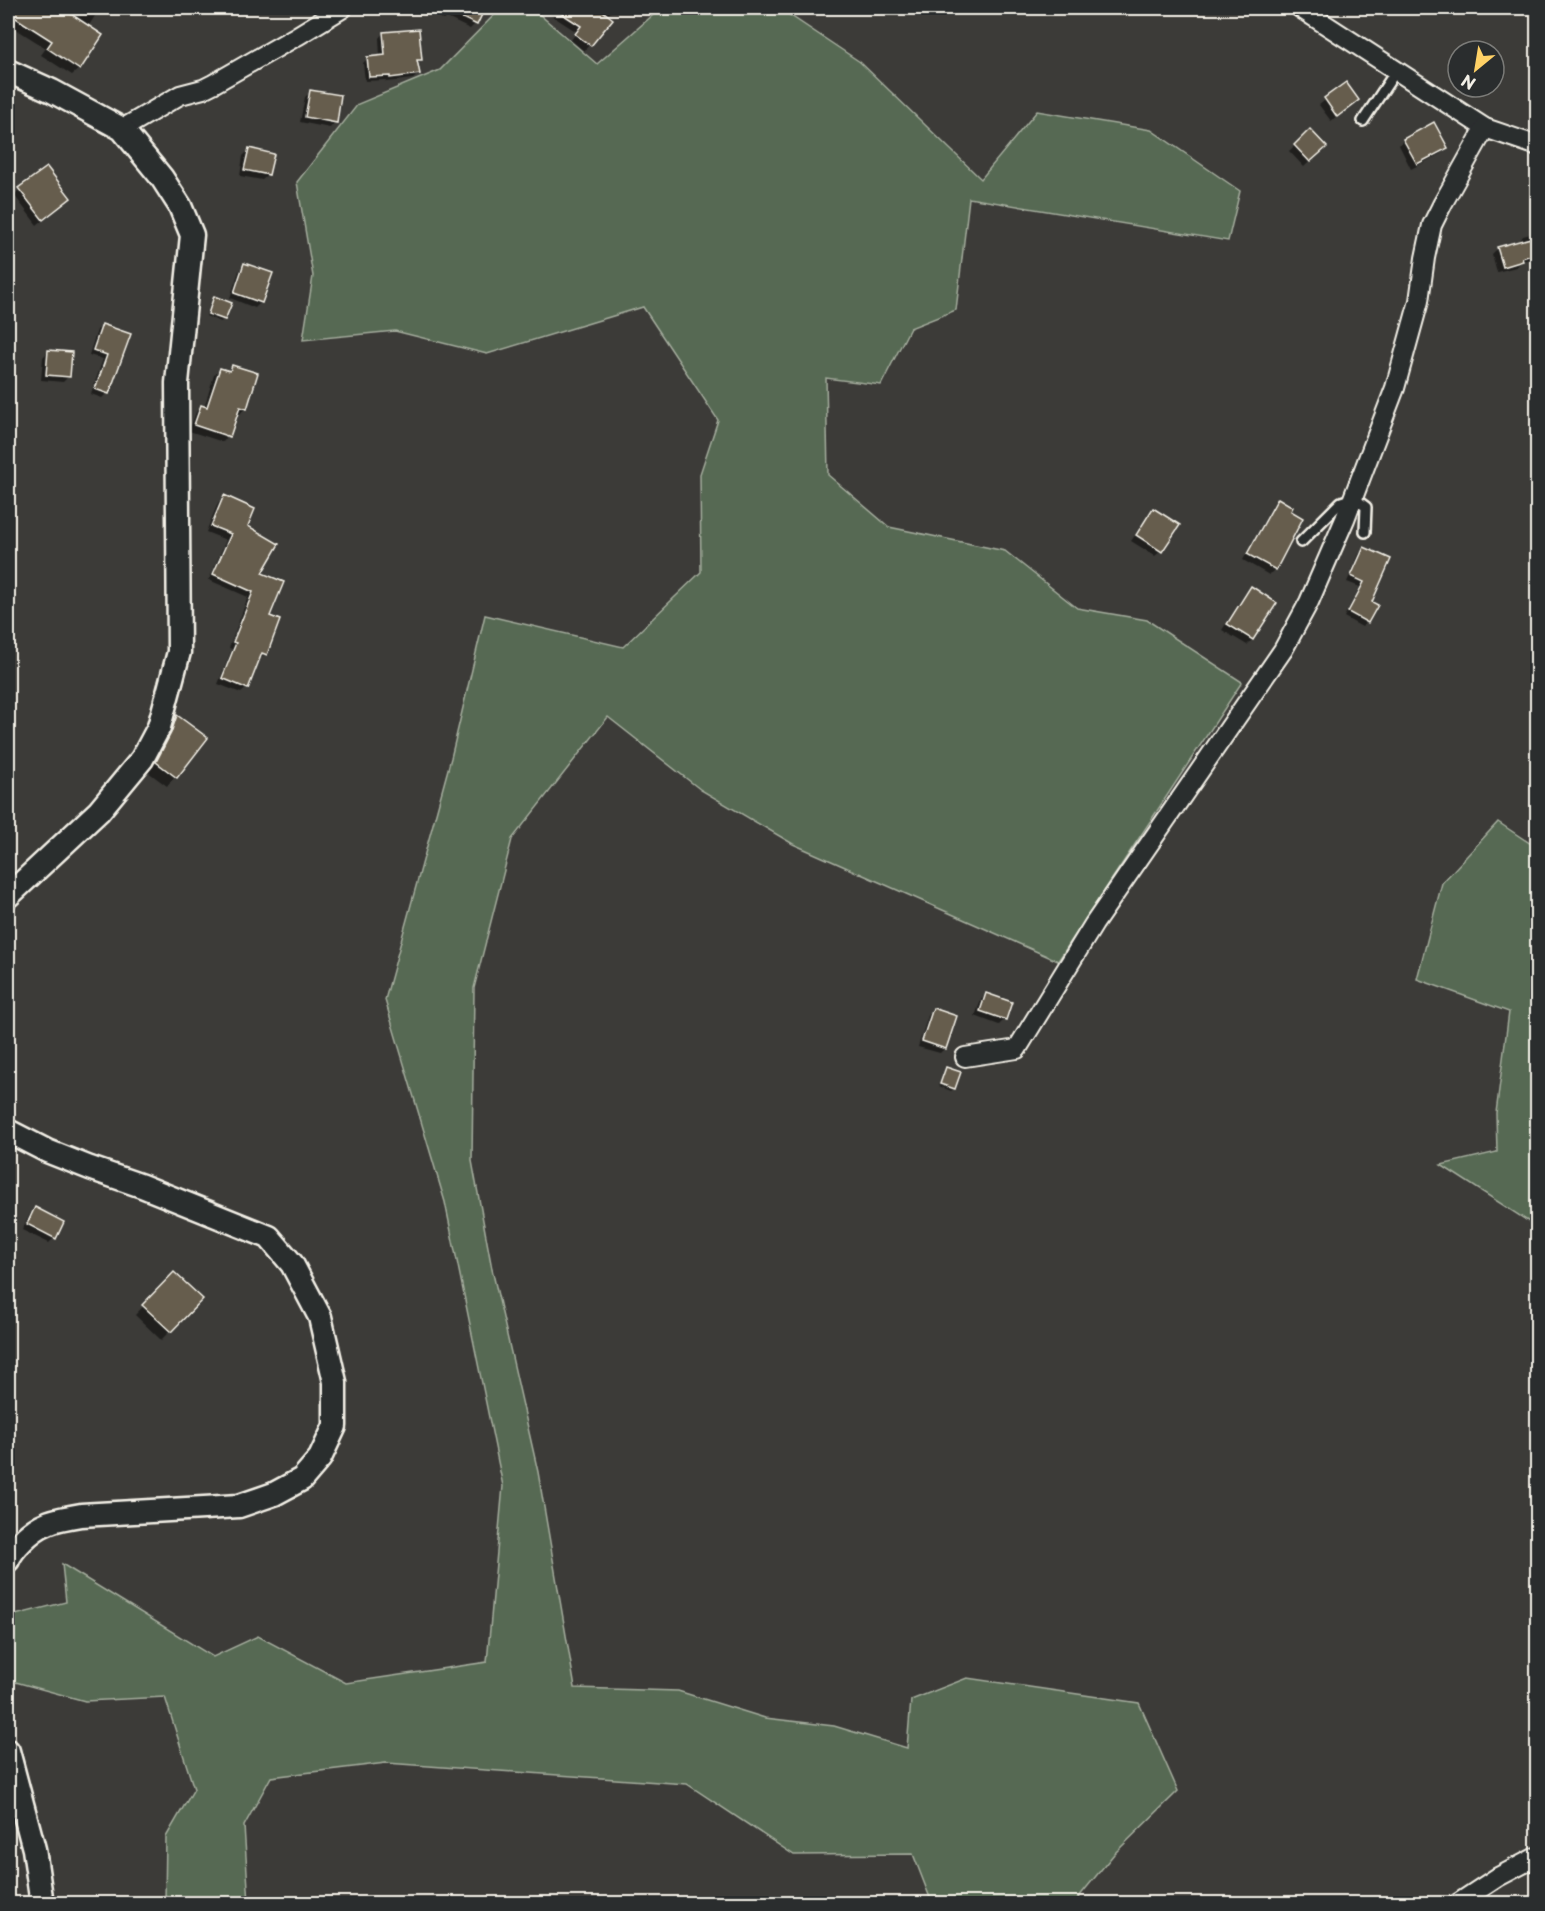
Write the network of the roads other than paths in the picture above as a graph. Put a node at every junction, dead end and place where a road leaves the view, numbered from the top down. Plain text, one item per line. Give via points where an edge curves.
1 (343, 8) edge
2 (1300, 8) edge
3 (8, 71) edge
4 (1396, 71) junction
5 (1364, 121) dead end
6 (1485, 128) junction
7 (122, 129) junction
8 (1538, 146) edge
9 (1354, 498) junction
10 (1365, 532) dead end
11 (1301, 542) dead end
12 (8, 896) edge
13 (965, 1057) dead end
14 (8, 1131) edge
15 (8, 1560) edge
16 (8, 1751) edge
17 (1538, 1856) edge
18 (42, 1904) edge
19 (1457, 1904) edge

1 - 7 street via 213,84 180,95
2 - 4 street
3 - 7 street
4 - 5 lane
4 - 6 street
6 - 8 street
6 - 9 street via 1432,225 1419,301 1395,388
7 - 12 street via 162,178 192,235 177,383 178,652 159,727 142,759 99,810
9 - 10 lane via 1366,507
9 - 11 lane via 1341,502
9 - 13 street via 1309,602 1283,650 1100,915 1017,1049
14 - 15 street via 47,1151 269,1237 292,1264 320,1317 335,1382 335,1426 321,1458 302,1479 239,1506 56,1519 34,1529
16 - 18 street via 34,1850
17 - 19 street

